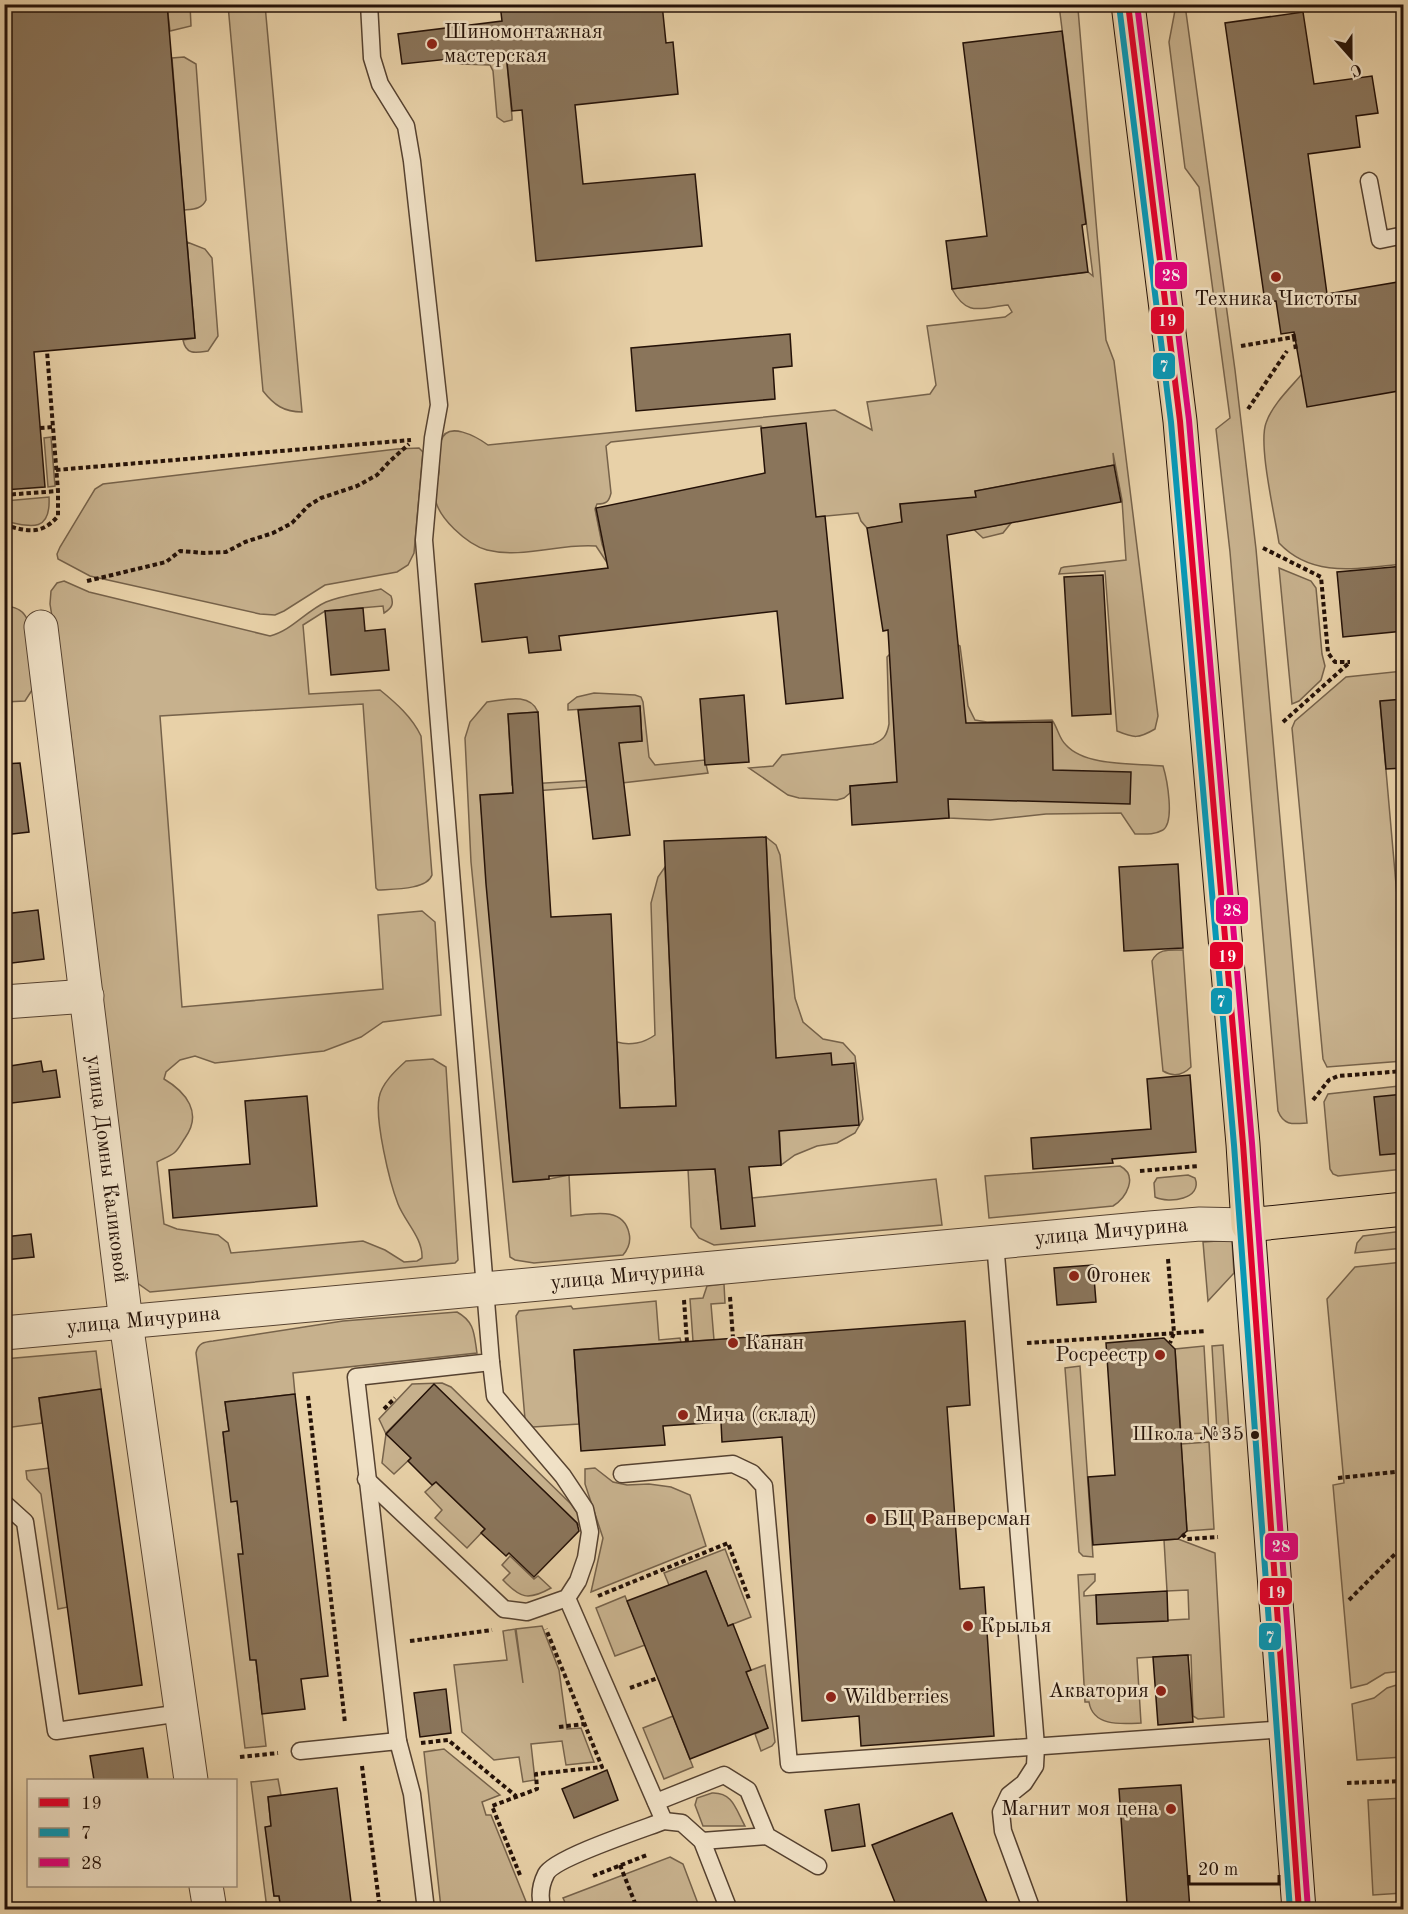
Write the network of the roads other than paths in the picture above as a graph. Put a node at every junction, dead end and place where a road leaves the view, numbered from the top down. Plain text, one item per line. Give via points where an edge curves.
1 (369, 4) edge
2 (1128, 4) edge
3 (1369, 181) dead end
4 (1404, 235) edge
5 (41, 627) dead end
6 (87, 996) junction
7 (4, 1002) edge
8 (1404, 1209) edge
9 (1248, 1224) junction
10 (995, 1242) junction
11 (483, 1289) junction
12 (126, 1322) junction
13 (4, 1333) edge
14 (491, 1362) junction
15 (622, 1474) dead end
16 (366, 1479) junction
17 (4, 1503) edge
18 (567, 1598) junction
19 (181, 1713) junction
20 (1285, 1729) junction
21 (399, 1743) junction
22 (1036, 1746) junction
23 (300, 1751) road end
24 (191, 1779) edge
25 (656, 1802) junction
26 (664, 1821) junction
27 (766, 1836) junction
28 (702, 1841) junction
29 (818, 1866) dead end
30 (206, 1887) edge
31 (210, 1910) edge
32 (426, 1910) edge
33 (543, 1910) edge
34 (729, 1910) edge
35 (1032, 1910) edge
36 (1299, 1910) edge

1 - 11 lane via 372,58 380,84 406,126 408,137 439,405 424,540
2 - 9 main road via 1180,421
3 - 4 lane via 1380,240
5 - 6 street, улица Домны Каликовой
6 - 7 street
6 - 12 street, улица Домны Каликовой
8 - 9 main road
9 - 10 street, улица Мичурина via 1200,1224
9 - 20 street
10 - 11 street, улица Мичурина
10 - 22 lane
11 - 12 street, улица Мичурина
11 - 14 lane
12 - 13 street, улица Мичурина
12 - 19 street, улица Домны Каликовой
14 - 16 lane via 356,1377
14 - 18 lane via 495,1396 563,1476 585,1509 590,1532 586,1558
15 - 22 lane via 733,1464 752,1473 764,1486 789,1764
16 - 18 lane via 504,1609 527,1612
16 - 21 lane
17 - 19 lane via 25,1522 56,1731
18 - 25 lane
19 - 24 street, улица Домны Каликовой
20 - 22 lane
20 - 36 street
21 - 23 lane
21 - 32 lane via 412,1794
22 - 35 lane via 1035,1766 1024,1783 1009,1795 1001,1812 1003,1831
25 - 26 lane
25 - 27 lane via 724,1775 748,1790
26 - 28 lane via 682,1823
26 - 33 lane via 554,1866 546,1872 539,1897
27 - 28 lane
27 - 29 lane
28 - 34 lane
30 - 31 street

